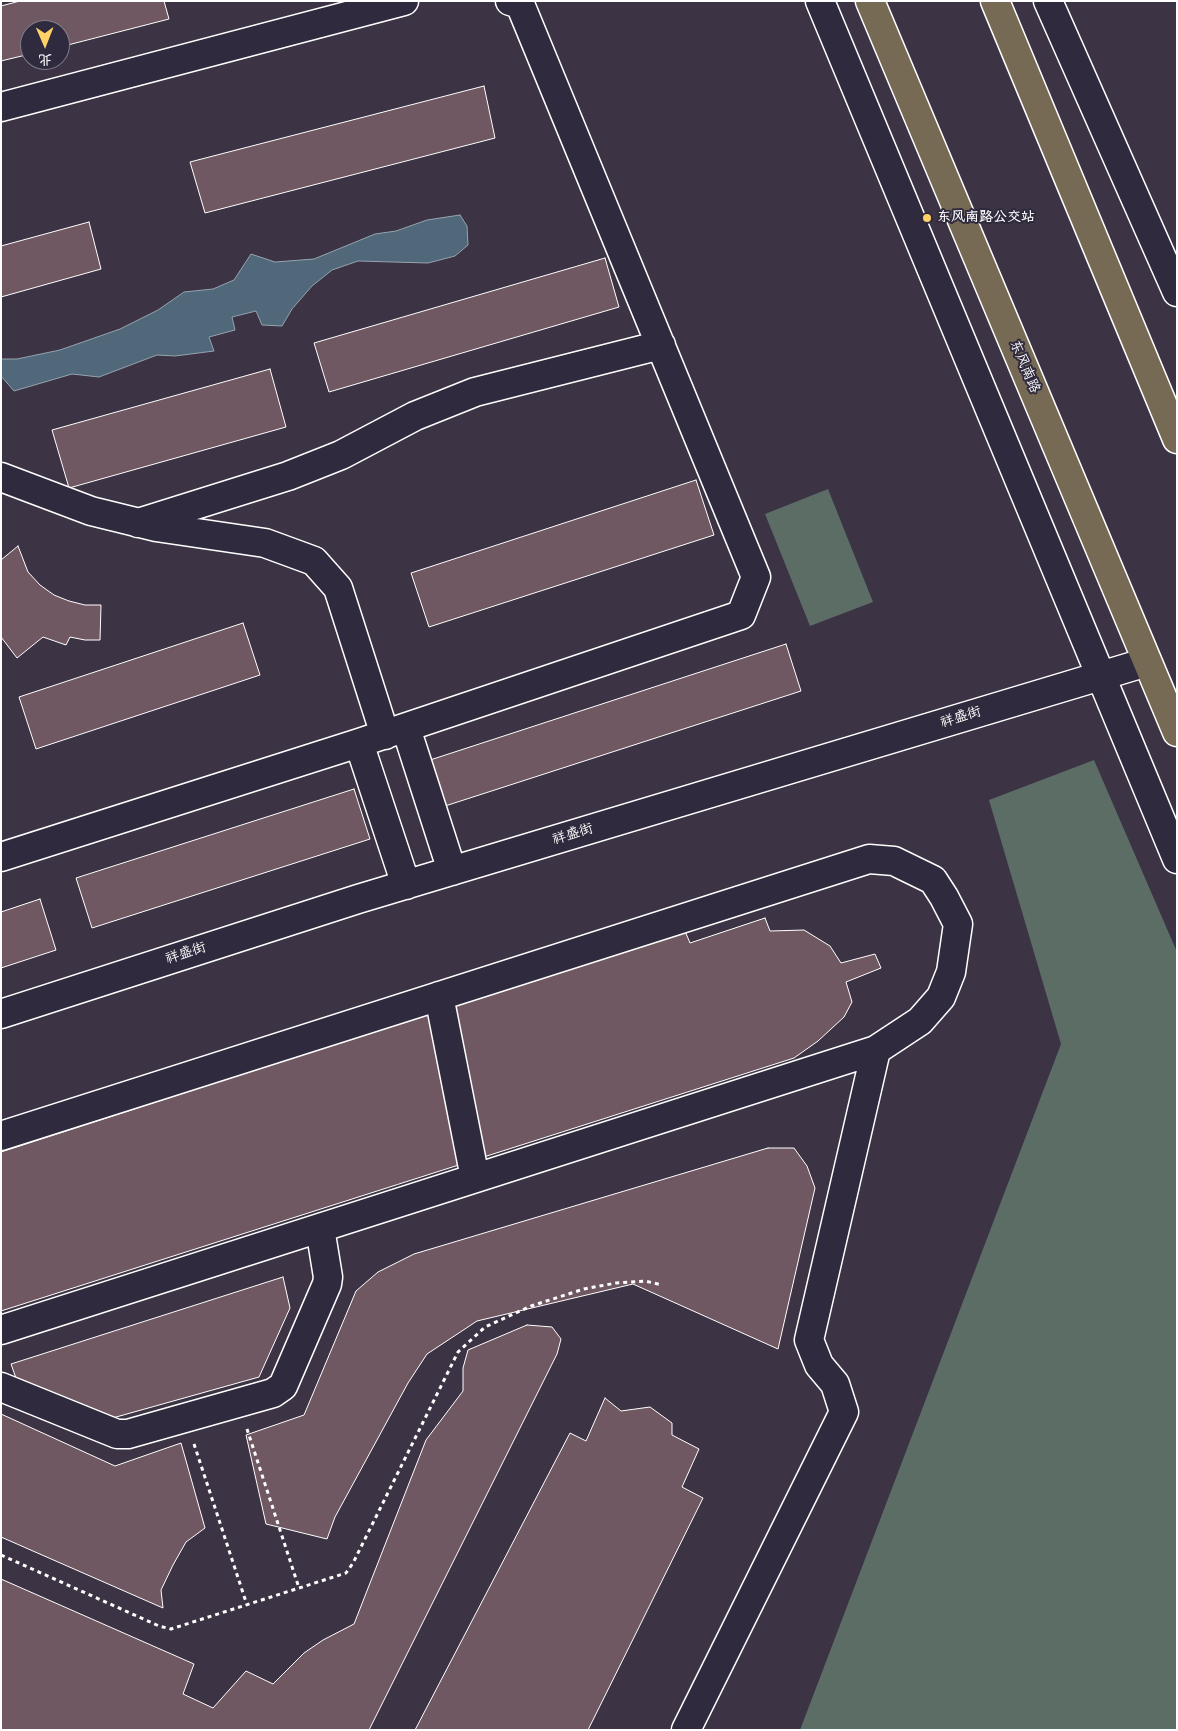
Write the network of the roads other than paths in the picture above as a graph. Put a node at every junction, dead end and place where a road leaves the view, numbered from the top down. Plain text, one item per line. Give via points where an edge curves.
1 (404, 1) edge
2 (510, 1) edge
3 (820, 1) edge
4 (870, 1) edge
5 (996, 1) edge
6 (1048, 1) edge
7 (1, 107) edge
8 (1177, 292) edge
9 (661, 345) junction
10 (1177, 410) edge
11 (1177, 439) edge
12 (1, 477) edge
13 (138, 523) junction
14 (1148, 662) junction
15 (1101, 676) junction
16 (396, 731) junction
17 (1177, 732) edge
18 (359, 743) junction
19 (1, 857) edge
20 (1177, 859) edge
21 (452, 871) junction
22 (406, 885) junction
23 (439, 996) junction
24 (1, 1014) edge
25 (876, 1050) junction
26 (1, 1136) edge
27 (475, 1178) junction
28 (320, 1228) junction
29 (1, 1330) edge
30 (1, 1387) edge
31 (686, 1730) edge

1 - 7 street
2 - 9 street via 520,4
3 - 15 street
4 - 14 main road, 东风南路
5 - 10 street
5 - 11 main road
6 - 8 street
9 - 13 street via 475,392 415,416 341,455 288,476
9 - 16 street via 756,577 740,615
12 - 13 street via 91,511
13 - 16 street via 265,543 314,561 338,588
14 - 15 street, 祥盛街
14 - 17 main road, 东风南路
15 - 20 street
15 - 21 street, 祥盛街
16 - 18 street
16 - 21 street
18 - 19 street
18 - 22 street
21 - 22 street, 祥盛街
22 - 24 street, 祥盛街
23 - 25 street via 869,859 894,861 933,880 958,924 951,972 941,997 920,1021
23 - 26 street
23 - 27 street
25 - 27 street
25 - 31 street via 809,1340 819,1365 835,1384 844,1412
27 - 28 street
28 - 29 street
28 - 30 street via 328,1277 326,1284 283,1386 272,1393 128,1434 117,1434

